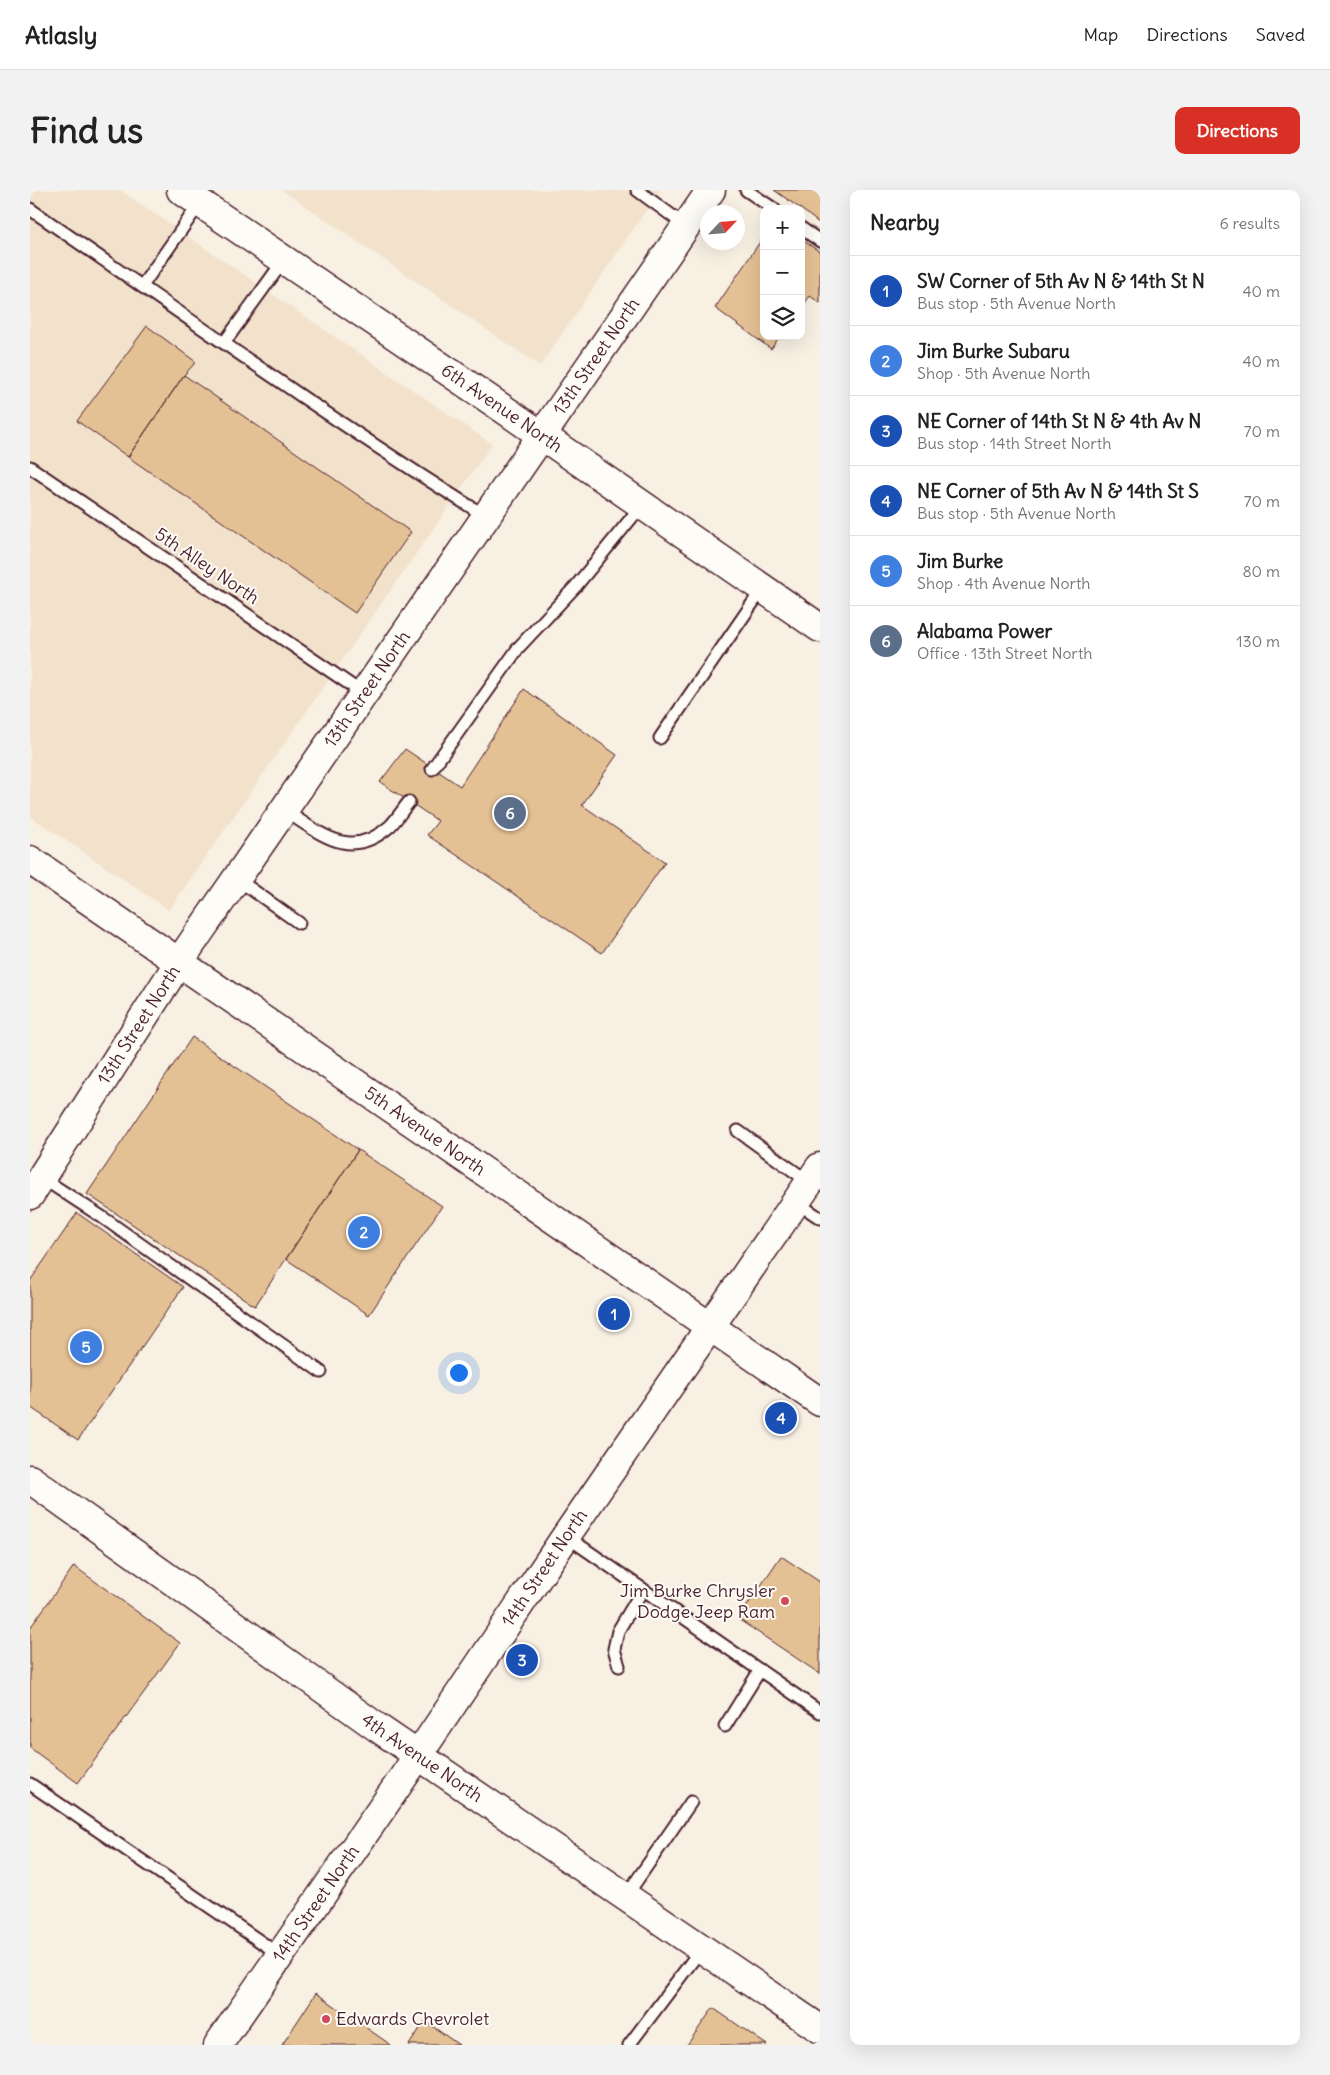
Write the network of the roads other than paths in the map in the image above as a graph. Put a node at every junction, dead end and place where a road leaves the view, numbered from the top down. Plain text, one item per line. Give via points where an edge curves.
1 (637, 190) edge
2 (711, 190) edge
3 (746, 190) edge
4 (190, 196) edge
5 (768, 205) edge
6 (30, 209) edge
7 (686, 226) junction
8 (805, 231) edge
9 (820, 240) edge
10 (284, 260) junction
11 (142, 286) junction
12 (224, 343) junction
13 (543, 436) junction
14 (30, 467) edge
15 (642, 505) junction
16 (487, 517) junction
17 (763, 588) junction
18 (820, 628) edge
19 (364, 694) junction
20 (660, 738) dead end
21 (432, 769) dead end
22 (409, 802) dead end
23 (284, 810) junction
24 (31, 862) edge
25 (237, 879) junction
26 (300, 924) dead end
27 (179, 962) junction
28 (738, 1130) dead end
29 (808, 1184) edge
30 (36, 1186) edge
31 (820, 1218) edge
32 (711, 1327) junction
33 (321, 1372) dead end
34 (820, 1402) edge
35 (30, 1479) edge
36 (566, 1536) junction
37 (643, 1589) junction
38 (618, 1666) dead end
39 (760, 1670) junction
40 (820, 1712) edge
41 (725, 1726) dead end
42 (419, 1755) junction
43 (30, 1784) edge
44 (691, 1802) dead end
45 (626, 1896) junction
46 (702, 1948) junction
47 (280, 1955) junction
48 (820, 2029) edge
49 (218, 2045) edge
50 (629, 2045) edge

1 - 7 lane
2 - 7 street, 13th Street North
3 - 5 lane
4 - 10 street, 6th Avenue North
4 - 11 lane
6 - 11 lane
7 - 13 street, 13th Street North
8 - 9 lane
10 - 12 lane
10 - 13 street, 6th Avenue North
11 - 12 lane
12 - 16 lane
13 - 15 street, 6th Avenue North
13 - 16 street, 13th Street North
14 - 19 lane, 5th Alley North
15 - 17 street, 6th Avenue North
15 - 21 lane via 576,586 519,647
16 - 19 street, 13th Street North
17 - 18 street, 6th Avenue North
17 - 20 lane
19 - 23 street, 13th Street North
22 - 23 lane via 390,825 370,840 347,844 328,838
23 - 25 street, 13th Street North
24 - 27 street, 5th Avenue North
25 - 26 lane
25 - 27 street, 13th Street North
27 - 30 street, 13th Street North
27 - 32 street, 5th Avenue North
28 - 29 lane
29 - 31 lane
29 - 32 street, 14th Street North
30 - 33 lane via 102,1217
32 - 34 street, 5th Avenue North
32 - 36 street, 14th Street North
35 - 42 street, 4th Avenue North
36 - 37 lane
36 - 42 street, 14th Street North
37 - 38 lane via 618,1631 614,1648
37 - 39 lane
39 - 40 lane
39 - 41 lane
42 - 45 street, 4th Avenue North
42 - 47 street, 14th Street North
43 - 47 lane
44 - 45 lane
45 - 46 street, 4th Avenue North
46 - 48 street, 4th Avenue North
46 - 50 lane
47 - 49 street, 14th Street North

